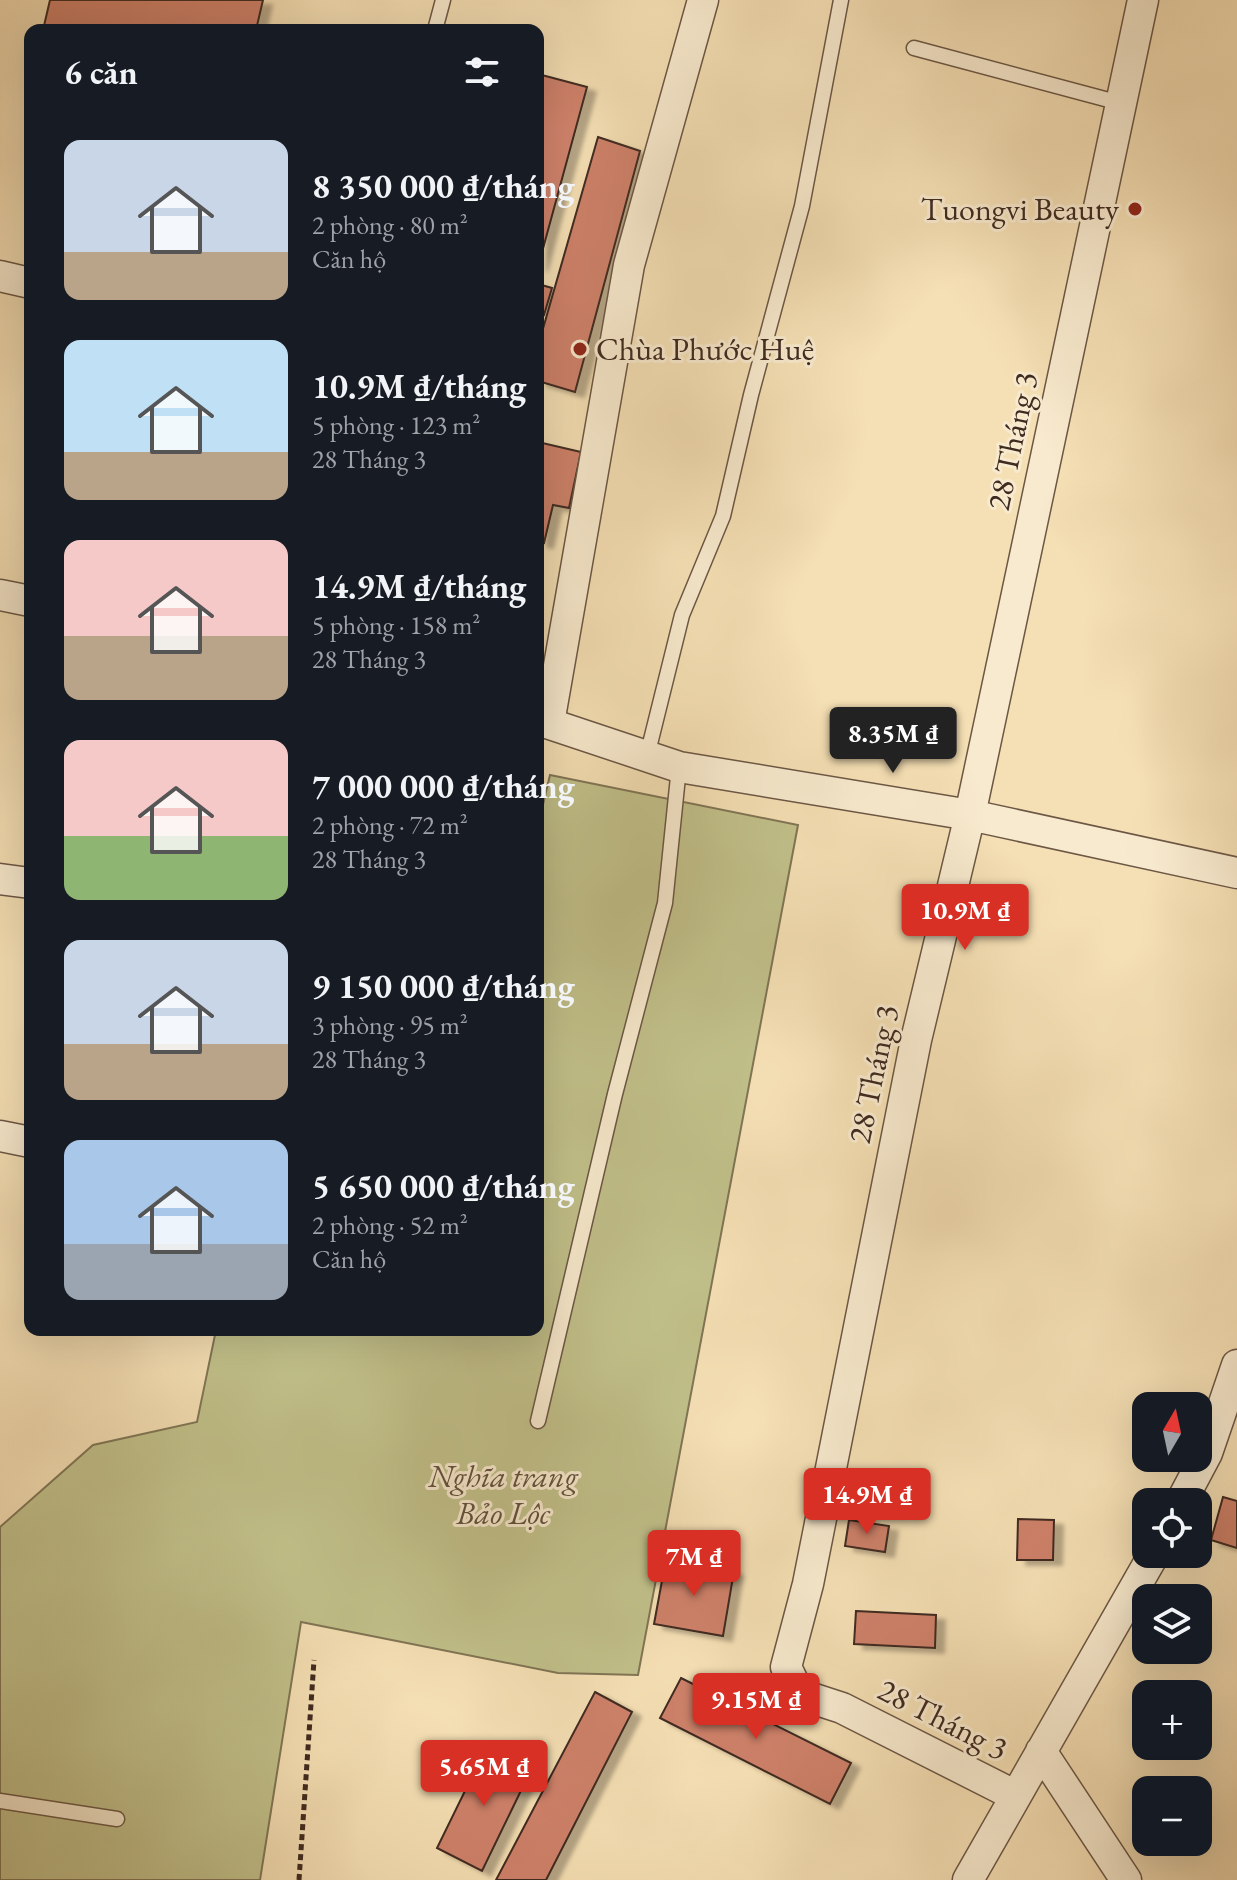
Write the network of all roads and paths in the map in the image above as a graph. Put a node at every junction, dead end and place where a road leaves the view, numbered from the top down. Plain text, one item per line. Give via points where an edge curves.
1 (443, 0) edge
2 (703, 0) edge
3 (841, 0) edge
4 (1143, 0) edge
5 (437, 24) edge
6 (914, 48) dead end
7 (1120, 103) junction
8 (0, 276) edge
9 (24, 282) edge
10 (0, 595) edge
11 (24, 600) edge
12 (544, 717) edge
13 (544, 722) edge
14 (647, 756) junction
15 (679, 767) junction
16 (970, 815) junction
17 (1237, 873) edge
18 (0, 879) edge
19 (24, 882) edge
20 (0, 1136) edge
21 (24, 1141) edge
22 (1237, 1365) edge
23 (1231, 1400) edge
24 (538, 1421) dead end
25 (1188, 1488) edge
26 (1146, 1568) edge
27 (314, 1660) dead end
28 (1041, 1751) junction
29 (1014, 1795) junction
30 (0, 1801) edge
31 (117, 1819) dead end
32 (299, 1880) edge
33 (968, 1880) edge
34 (1126, 1880) edge

1 - 5 lane
2 - 12 street via 629,265
3 - 14 lane via 802,206 723,516 682,615
4 - 7 street, 28 Tháng 3
6 - 7 lane
7 - 16 street, 28 Tháng 3
8 - 9 street
10 - 11 street
13 - 14 street
14 - 15 street
15 - 16 street
15 - 24 lane via 665,903
16 - 17 street
16 - 29 street, 28 Tháng 3 via 916,1040 808,1584 786,1667 799,1694 842,1708
18 - 19 street
20 - 21 street
22 - 23 street
23 - 25 street
26 - 28 street
27 - 32 path
28 - 29 street
28 - 34 street
29 - 33 street
30 - 31 lane

